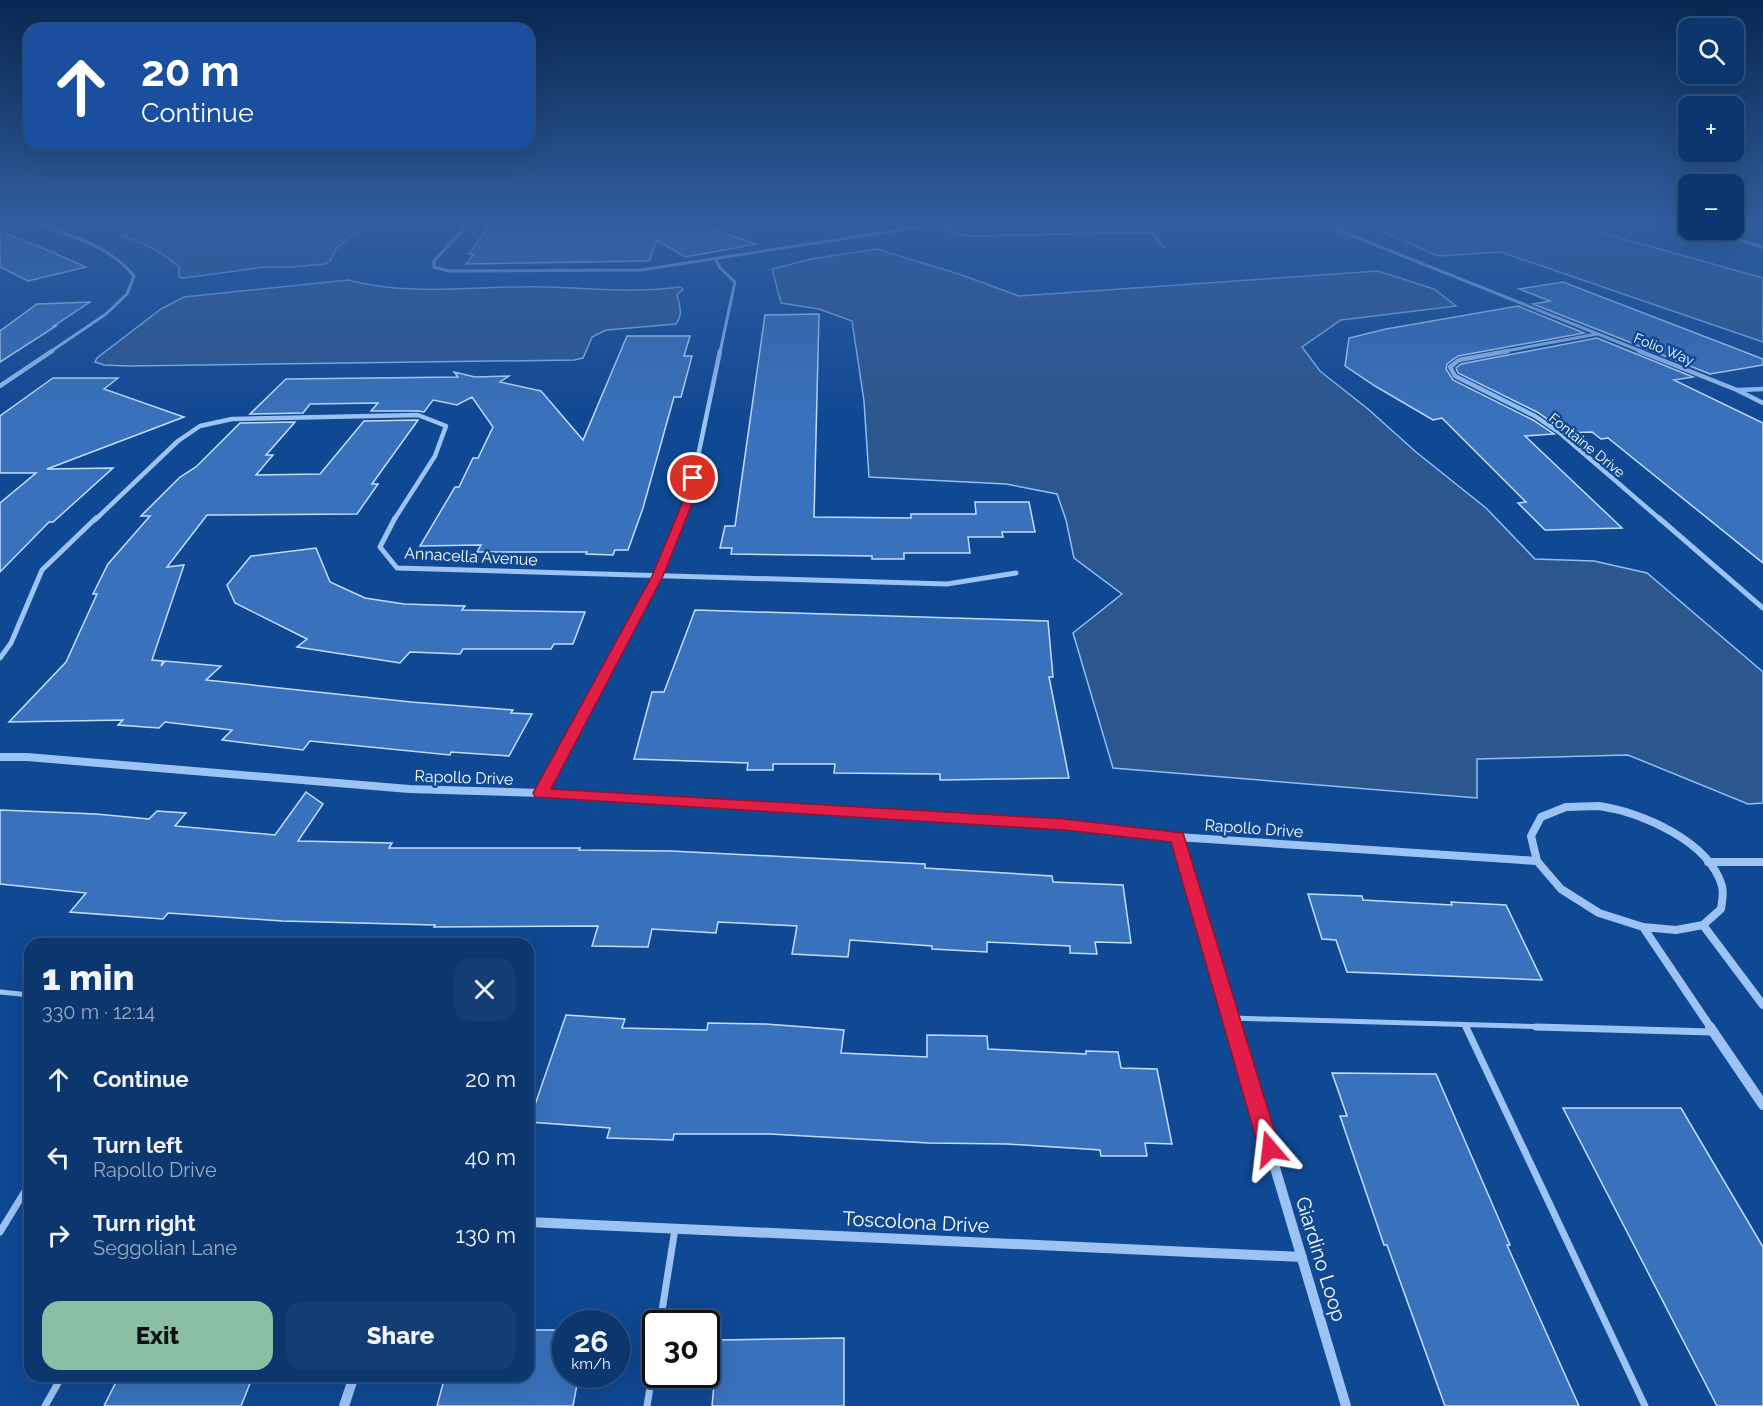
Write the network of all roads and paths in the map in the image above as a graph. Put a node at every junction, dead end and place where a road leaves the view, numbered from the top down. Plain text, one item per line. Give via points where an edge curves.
1 (129, 290) edge
2 (733, 290) edge
3 (1486, 290) edge
4 (1597, 334) junction
5 (0, 386) edge
6 (1737, 390) junction
7 (1763, 390) edge
8 (1763, 403) edge
9 (1016, 573) dead end
10 (657, 576) junction
11 (1763, 608) edge
12 (0, 658) edge
13 (0, 757) edge
14 (541, 793) junction
15 (1177, 837) junction
16 (1537, 861) junction
17 (1708, 862) junction
18 (1763, 862) edge
19 (1703, 925) junction
20 (1643, 927) junction
21 (0, 992) edge
22 (24, 994) edge
23 (1763, 1005) edge
24 (1231, 1018) junction
25 (1465, 1025) junction
26 (1714, 1032) junction
27 (1763, 1105) edge
28 (24, 1193) edge
29 (534, 1222) edge
30 (675, 1229) junction
31 (0, 1232) edge
32 (1302, 1257) junction
33 (662, 1310) edge
34 (59, 1382) edge
35 (352, 1382) edge
36 (650, 1388) edge
37 (45, 1406) edge
38 (344, 1406) edge
39 (647, 1406) edge
40 (1346, 1406) edge
41 (1645, 1406) edge

1 - 5 street via 106,314
2 - 10 street via 689,499
3 - 4 street, Folio Way
4 - 6 street, Folio Way
4 - 11 street, Fontaine Drive via 1459,360 1450,367 1455,376 1535,416 1560,433
6 - 7 street
6 - 8 street, Folio Way
9 - 10 street, Annacella Avenue via 947,584
10 - 12 street, Annacella Avenue via 397,568 380,547 387,527 443,443 446,426 418,416 232,418 200,426 178,441 42,570 11,643
10 - 14 street
13 - 14 street, Rapollo Drive via 209,770 409,789
14 - 15 street, Rapollo Drive via 1064,824
15 - 16 street, Rapollo Drive
15 - 24 street, Giardino Loop
16 - 17 street via 1531,836 1541,817 1566,807 1602,807 1641,817 1679,836
16 - 20 street via 1561,889 1589,907
17 - 18 street
17 - 19 street via 1722,887 1721,909
19 - 20 street via 1676,930
19 - 23 street
20 - 26 street
21 - 22 lane
24 - 25 lane
24 - 32 street, Giardino Loop
25 - 26 lane
25 - 41 lane
26 - 27 street
28 - 31 lane
29 - 30 street, Toscolona Drive
30 - 32 street, Toscolona Drive
30 - 33 lane
32 - 40 street, Giardino Loop
34 - 37 lane
35 - 38 street
36 - 39 lane

